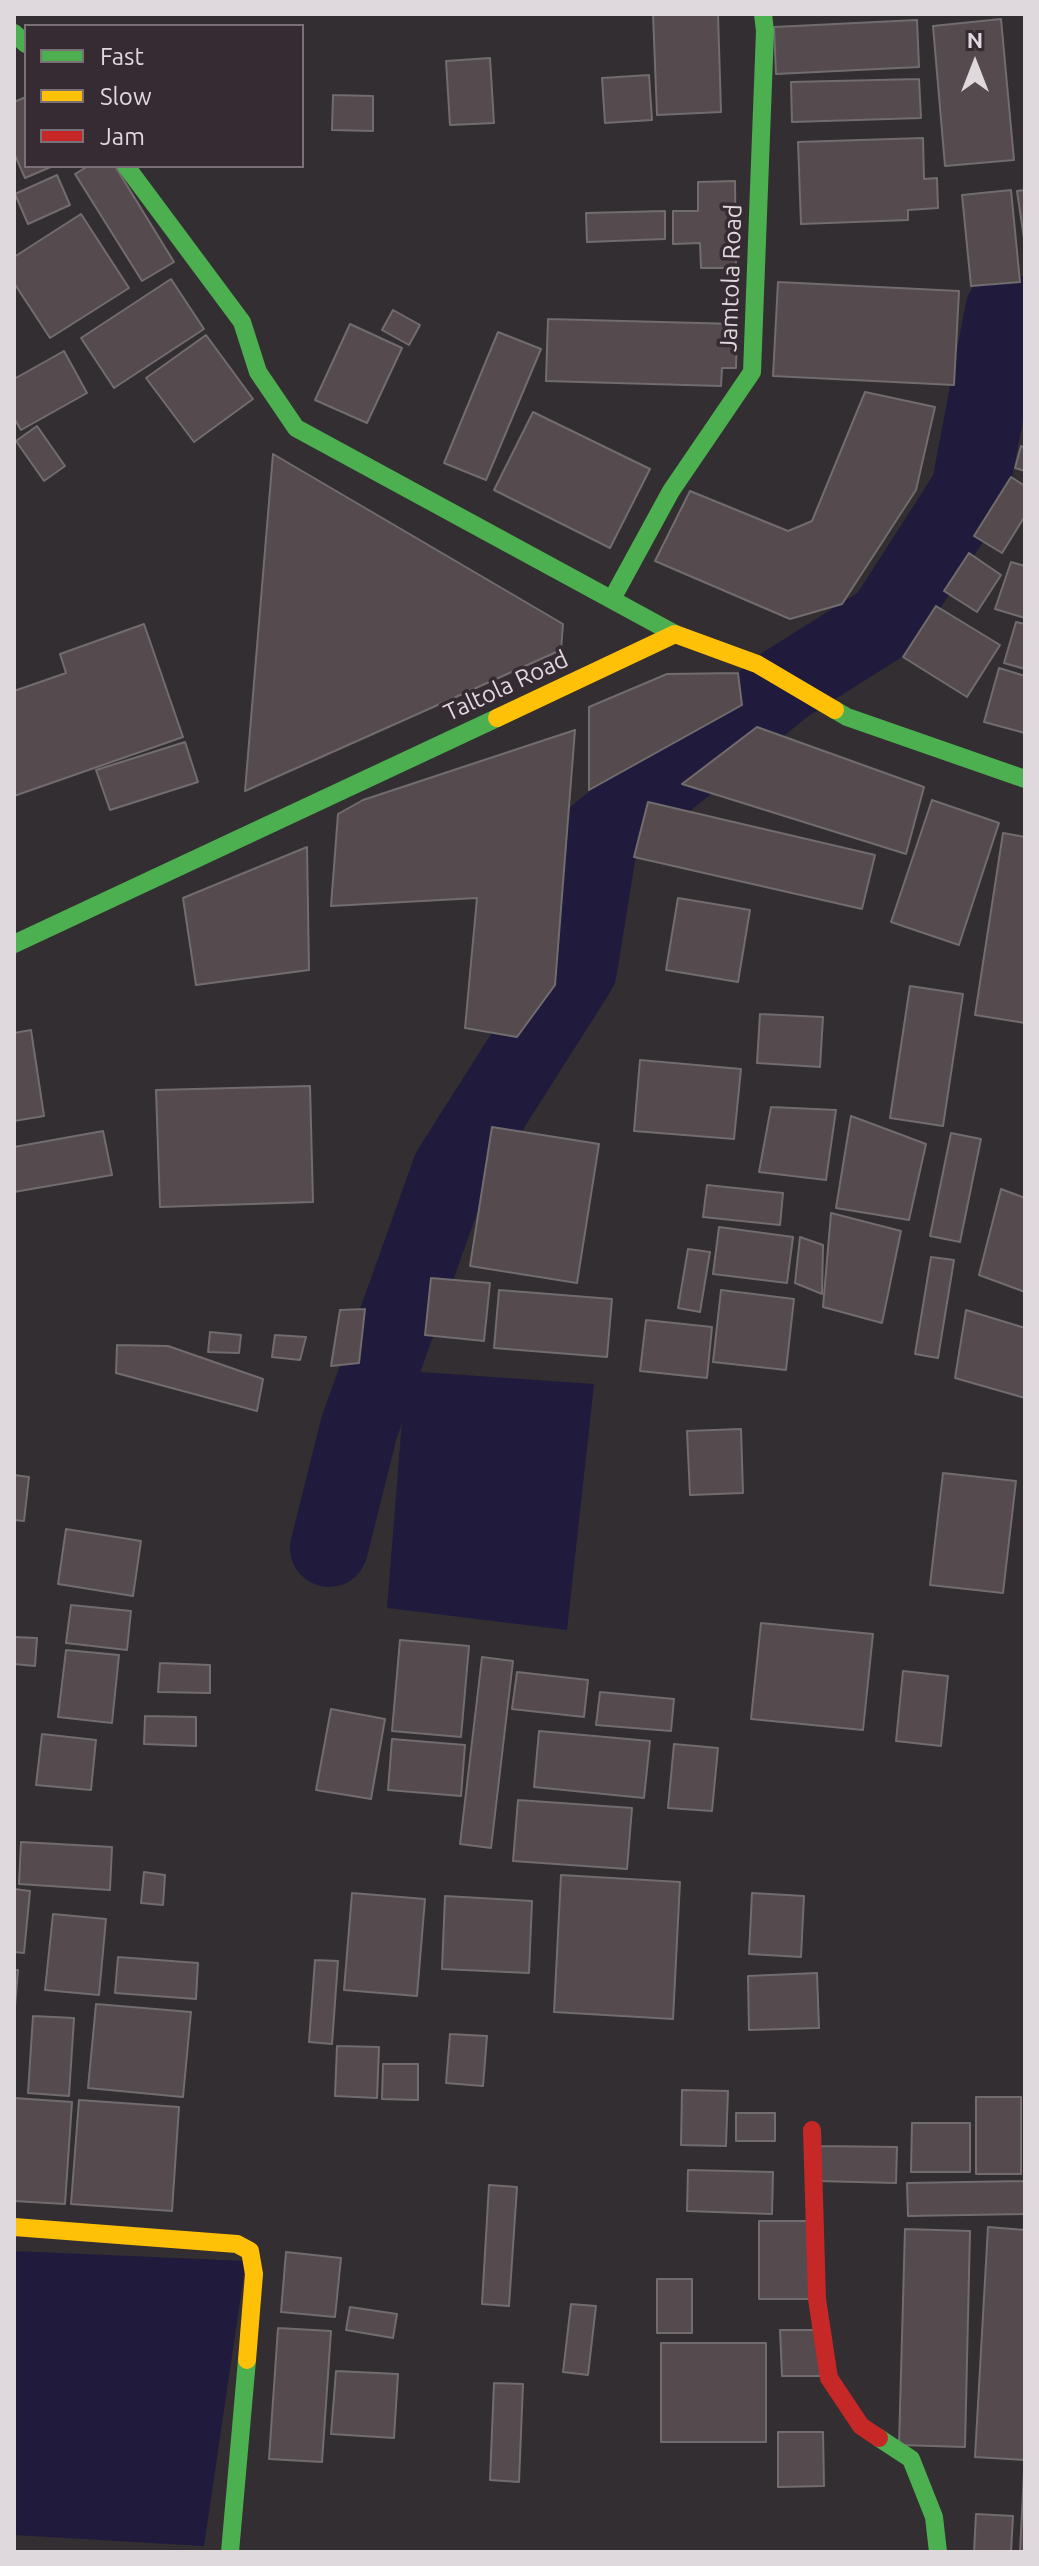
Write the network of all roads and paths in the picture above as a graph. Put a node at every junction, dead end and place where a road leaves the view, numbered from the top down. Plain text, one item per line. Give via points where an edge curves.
1 (763, 14) edge
2 (127, 168) edge
3 (612, 599) junction
4 (675, 634) junction
5 (1025, 779) edge
6 (14, 944) edge
7 (812, 2130) dead end
8 (14, 2227) edge
9 (230, 2552) edge
10 (938, 2552) edge

1 - 3 street, Jamtola Road via 752,372 671,491
2 - 3 street via 242,322 258,372 296,428
3 - 4 street
4 - 5 street via 757,664 847,717
4 - 6 street, Taltola Road
7 - 10 street via 817,2299 829,2378 861,2426 911,2459 934,2517
8 - 9 street via 237,2244 250,2251 254,2274

